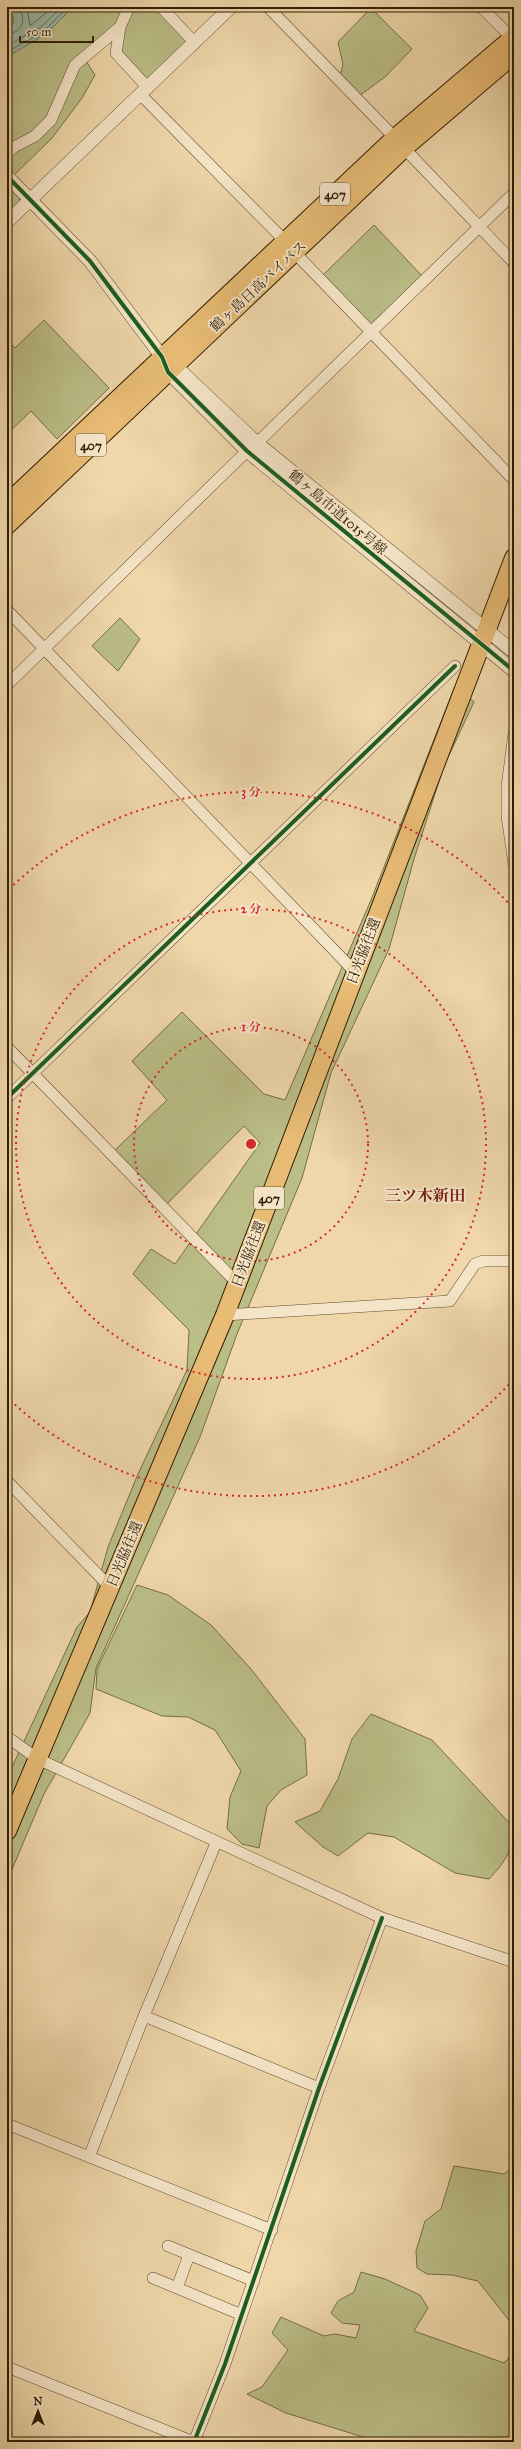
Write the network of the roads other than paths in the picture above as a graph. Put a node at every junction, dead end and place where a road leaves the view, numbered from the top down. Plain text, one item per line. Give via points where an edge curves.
1 (129, 7) edge
2 (161, 7) edge
3 (231, 7) edge
4 (268, 7) edge
5 (481, 7) edge
6 (120, 27) junction
7 (194, 42) junction
8 (513, 43) edge
9 (145, 92) junction
10 (399, 143) junction
11 (7, 153) edge
12 (7, 176) edge
13 (514, 194) edge
14 (32, 198) junction
15 (7, 222) edge
16 (479, 227) junction
17 (290, 247) junction
18 (514, 263) edge
19 (371, 332) junction
20 (168, 364) junction
21 (252, 447) junction
22 (514, 480) edge
23 (7, 504) edge
24 (7, 525) edge
25 (514, 558) edge
26 (7, 610) edge
27 (483, 638) junction
28 (44, 650) junction
29 (514, 652) edge
30 (455, 666) dead end
31 (514, 671) edge
32 (7, 685) edge
33 (514, 733) edge
34 (251, 864) junction
35 (514, 864) edge
36 (355, 972) junction
37 (7, 1047) edge
38 (33, 1074) junction
39 (7, 1098) edge
40 (514, 1261) edge
41 (237, 1283) junction
42 (225, 1315) junction
43 (7, 1481) edge
44 (110, 1587) junction
45 (7, 1738) edge
46 (38, 1759) junction
47 (8, 1825) edge
48 (216, 1843) junction
49 (382, 1918) junction
50 (514, 1962) edge
51 (144, 2016) junction
52 (319, 2088) junction
53 (7, 2124) edge
54 (89, 2157) junction
55 (272, 2230) junction
56 (168, 2246) dead end
57 (189, 2255) junction
58 (153, 2278) dead end
59 (254, 2281) junction
60 (177, 2288) junction
61 (242, 2315) junction
62 (7, 2367) edge
63 (194, 2442) edge

1 - 6 street
2 - 7 street
3 - 7 street
4 - 10 street
5 - 8 street
6 - 9 street via 116,53
6 - 11 street via 76,65 50,120 35,136
7 - 9 street
8 - 10 highway, 鶴ヶ島日高バイパス / 407
9 - 14 street
9 - 17 street
10 - 16 street
10 - 17 highway, 鶴ヶ島日高バイパス / 407
12 - 14 street, 鶴ヶ島市道1015号線
13 - 16 street
14 - 15 street
14 - 20 street, 鶴ヶ島市道1015号線 via 90,261
16 - 18 street
16 - 19 street
17 - 19 street
17 - 20 highway, 鶴ヶ島日高バイパス / 407
19 - 21 street
19 - 22 street
20 - 21 street, 鶴ヶ島市道1015号線
20 - 23 highway, 鶴ヶ島日高バイパス / 407
20 - 24 highway, 鶴ヶ島日高バイパス / 407
21 - 27 street, 鶴ヶ島市道1015号線
21 - 28 street
25 - 27 highway, 日光脇往還 / 407
26 - 28 street
27 - 29 street, 鶴ヶ島市道1015号線
27 - 31 street, 鶴ヶ島市道1015号線
27 - 36 highway, 日光脇往還 / 407
28 - 32 street
28 - 34 street
30 - 34 street
33 - 35 street via 507,787 507,816
34 - 36 street
34 - 38 street
36 - 41 highway, 日光脇往還 / 407
37 - 38 street
38 - 39 street
38 - 41 street
40 - 42 street via 483,1261 475,1264 450,1301
41 - 42 highway, 日光脇往還 / 407
42 - 44 highway, 日光脇往還 / 407
43 - 44 street
44 - 46 highway, 日光脇往還 / 407
45 - 46 street
46 - 47 highway, 日光脇往還 / 407
46 - 48 street
48 - 49 street
48 - 51 street
49 - 50 street
49 - 52 street
51 - 52 street
51 - 54 street
52 - 55 street
53 - 54 street
54 - 55 street
55 - 59 street
56 - 57 street
57 - 59 street
57 - 60 street
58 - 60 street
59 - 61 street
60 - 61 street
61 - 63 street
62 - 63 street

